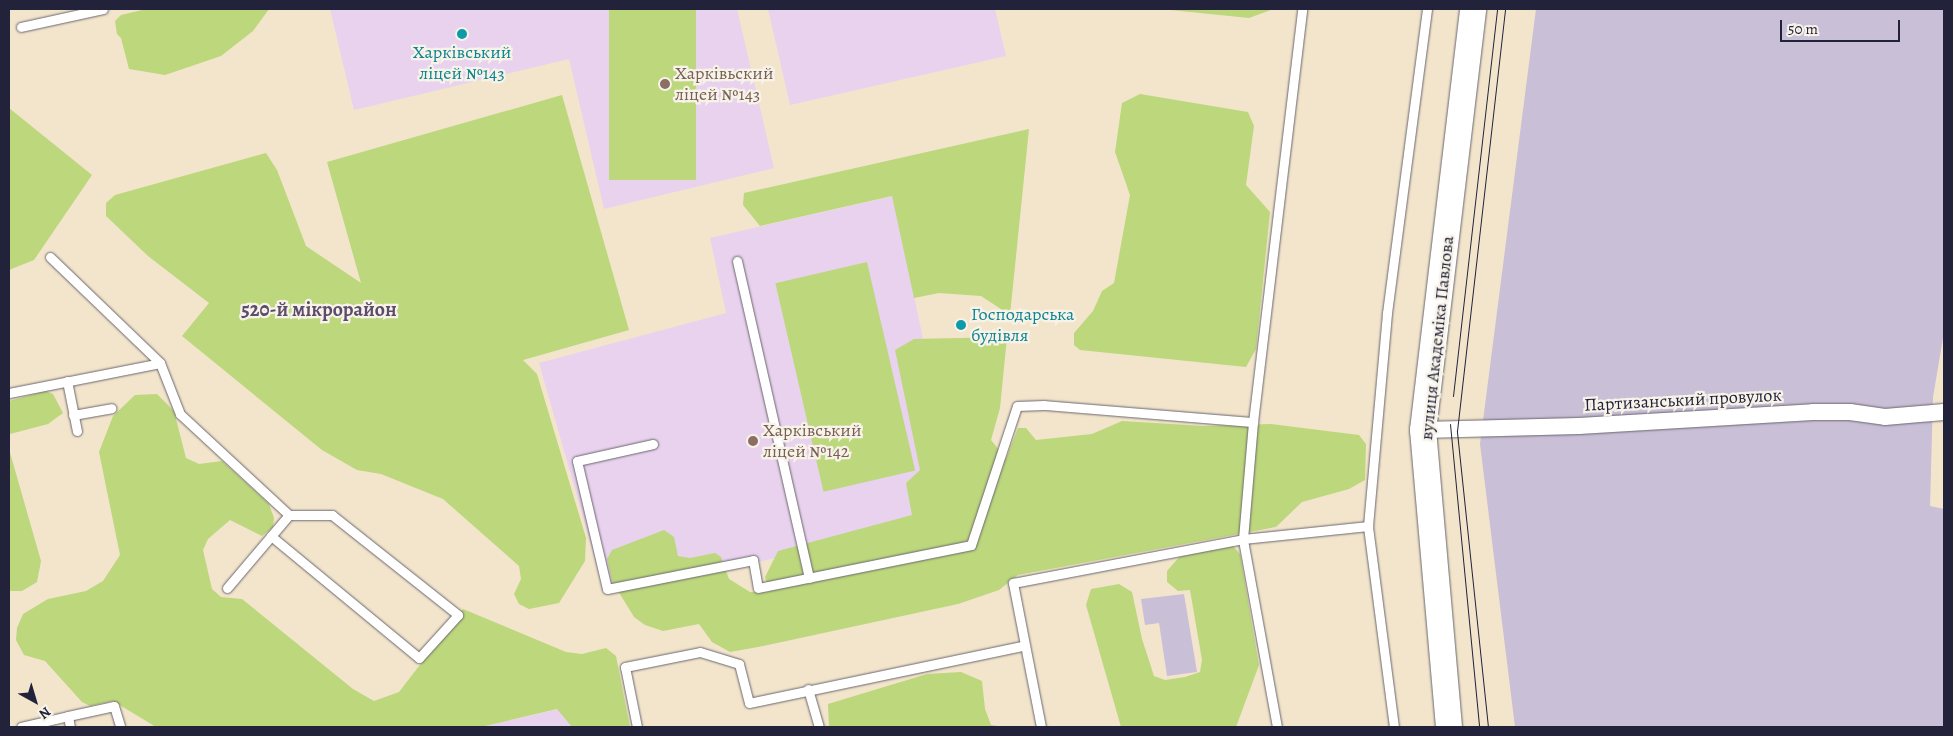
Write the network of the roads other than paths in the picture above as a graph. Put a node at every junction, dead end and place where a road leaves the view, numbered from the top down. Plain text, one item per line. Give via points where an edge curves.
1 (103, 9) edge
2 (1302, 9) edge
3 (1426, 9) edge
4 (1473, 9) edge
5 (20, 27) dead end
6 (50, 257) dead end
7 (736, 261) dead end
8 (160, 362) junction
9 (67, 381) junction
10 (9, 393) edge
11 (111, 408) dead end
12 (1944, 412) edge
13 (73, 415) junction
14 (1253, 422) junction
15 (1423, 430) junction
16 (77, 431) dead end
17 (653, 444) dead end
18 (288, 515) junction
19 (1368, 526) junction
20 (271, 536) junction
21 (1243, 539) junction
22 (809, 578) junction
23 (227, 588) dead end
24 (1023, 646) junction
25 (808, 689) junction
26 (68, 716) junction
27 (120, 726) edge
28 (21, 727) edge
29 (70, 727) edge
30 (637, 727) edge
31 (818, 727) edge
32 (1041, 727) edge
33 (1277, 727) edge
34 (1394, 727) edge
35 (1449, 727) edge

1 - 5 lane
2 - 14 lane
3 - 19 lane via 1387,313
4 - 15 main road, вулиця Академіка Павлова
6 - 8 lane
7 - 22 lane
8 - 9 lane
8 - 18 lane via 180,414
9 - 10 lane
9 - 13 lane
11 - 13 lane
12 - 15 street, Партизанський провулок via 1885,417 1850,412 1813,412 1457,431
13 - 16 lane
14 - 21 lane
14 - 22 lane via 1044,405 1017,406 971,545
15 - 35 main road, вулиця Академіка Павлова
17 - 22 lane via 577,461 607,589 753,560 758,588
18 - 20 lane
18 - 20 lane via 332,515 458,615 419,658
19 - 21 lane
19 - 34 lane
20 - 23 lane
21 - 24 lane via 1013,583
21 - 33 lane
24 - 25 lane
24 - 32 lane
25 - 30 lane via 749,703 738,664 700,652 625,667
25 - 31 lane
26 - 27 lane via 114,706
26 - 28 lane
26 - 29 lane

